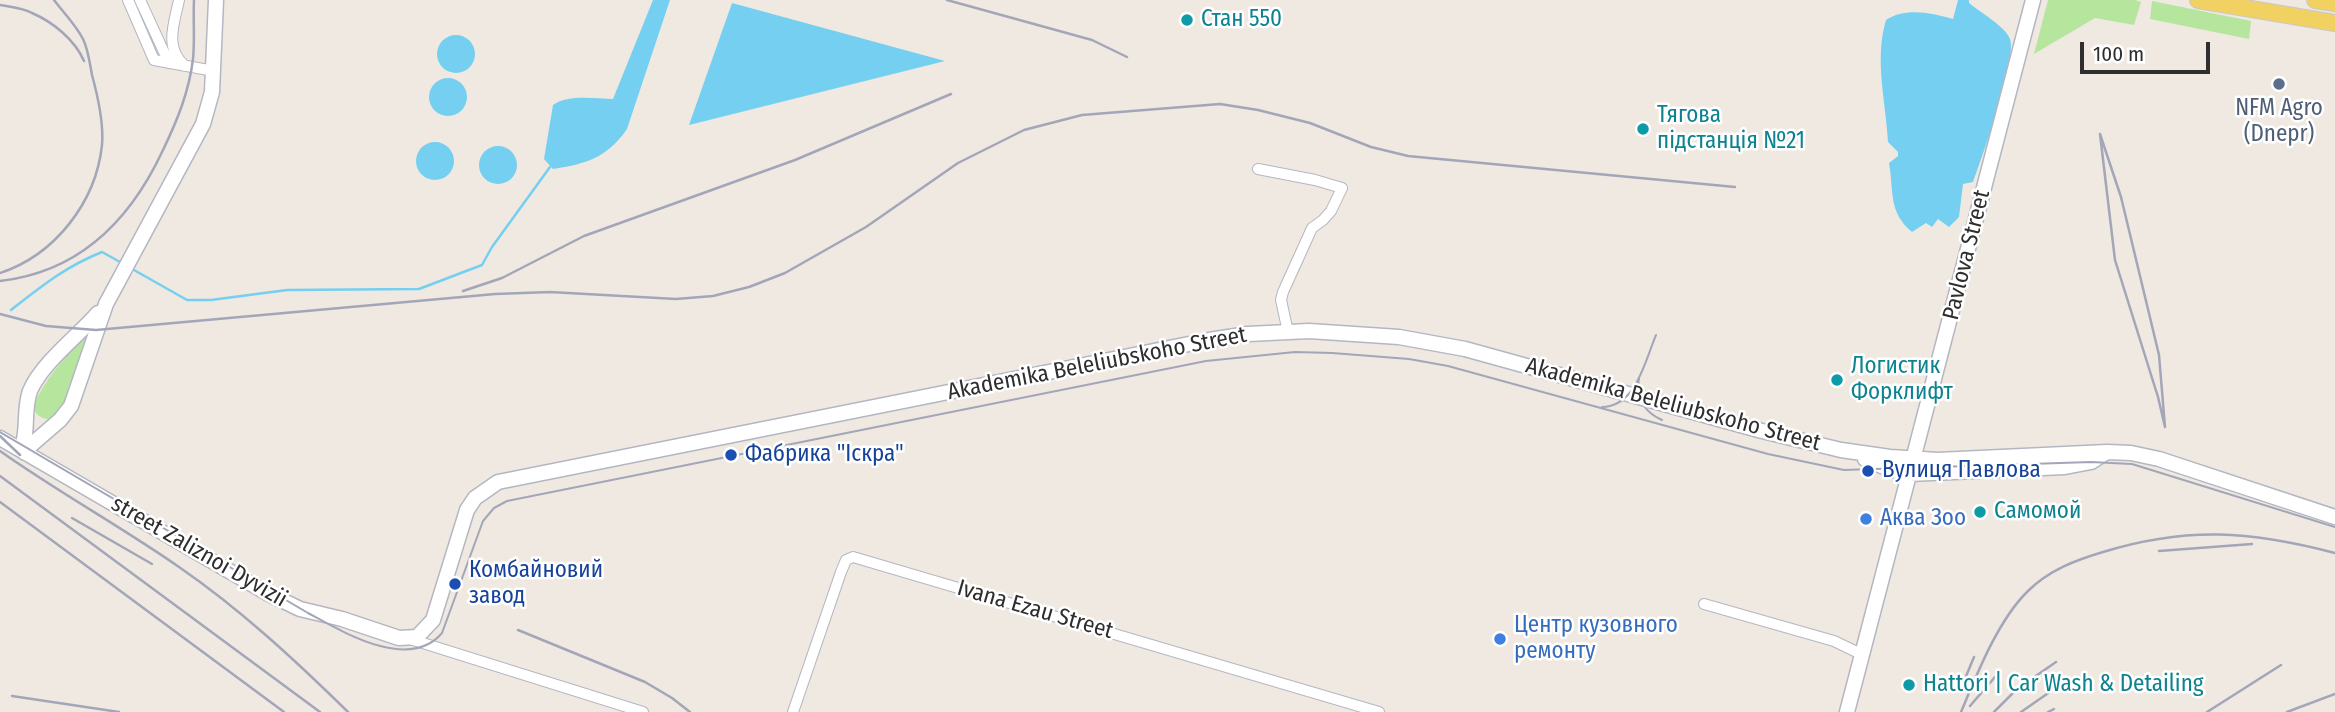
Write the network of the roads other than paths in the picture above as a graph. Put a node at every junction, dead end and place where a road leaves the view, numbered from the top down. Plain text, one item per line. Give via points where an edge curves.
1 (128, 0) edge
2 (140, 0) edge
3 (179, 0) edge
4 (216, 0) edge
5 (2033, 0) edge
6 (2198, 0) edge
7 (2315, 0) edge
8 (2335, 3) edge
9 (2335, 23) edge
10 (169, 63) junction
11 (186, 66) junction
12 (214, 71) junction
13 (1258, 169) dead end
14 (106, 304) junction
15 (1288, 332) junction
16 (0, 438) edge
17 (23, 451) junction
18 (1912, 467) junction
19 (2335, 517) edge
20 (1704, 604) dead end
21 (410, 639) junction
22 (1863, 655) junction
23 (643, 712) edge
24 (793, 712) edge
25 (1379, 712) edge
26 (1847, 712) edge

1 - 10 street via 154,60
2 - 10 street
3 - 11 street via 172,42 176,58
4 - 12 street
5 - 18 street, Pavlova Street
6 - 9 main road
7 - 8 main road
10 - 11 street
11 - 12 street
12 - 14 street via 203,124
13 - 15 street via 1342,188 1331,211 1312,228 1283,292
14 - 17 street via 71,406
14 - 17 street via 30,391
15 - 18 street, Akademika Beleliubskoho Street via 1359,333 1438,343 1841,450 1891,470
15 - 21 street, Akademika Beleliubskoho Street via 1196,342 498,482 475,498 467,510 436,614 423,634
16 - 17 street, street Zaliznoi Dyvizii
17 - 21 street, street Zaliznoi Dyvizii via 267,593 300,609
18 - 19 street, Akademika Beleliubskoho Street via 2131,453
18 - 22 street, Pavlova Street
20 - 22 street via 1834,642
21 - 23 street
22 - 26 street, Pavlova Street
24 - 25 street, Ivana Ezau Street via 841,572 846,560 853,557

